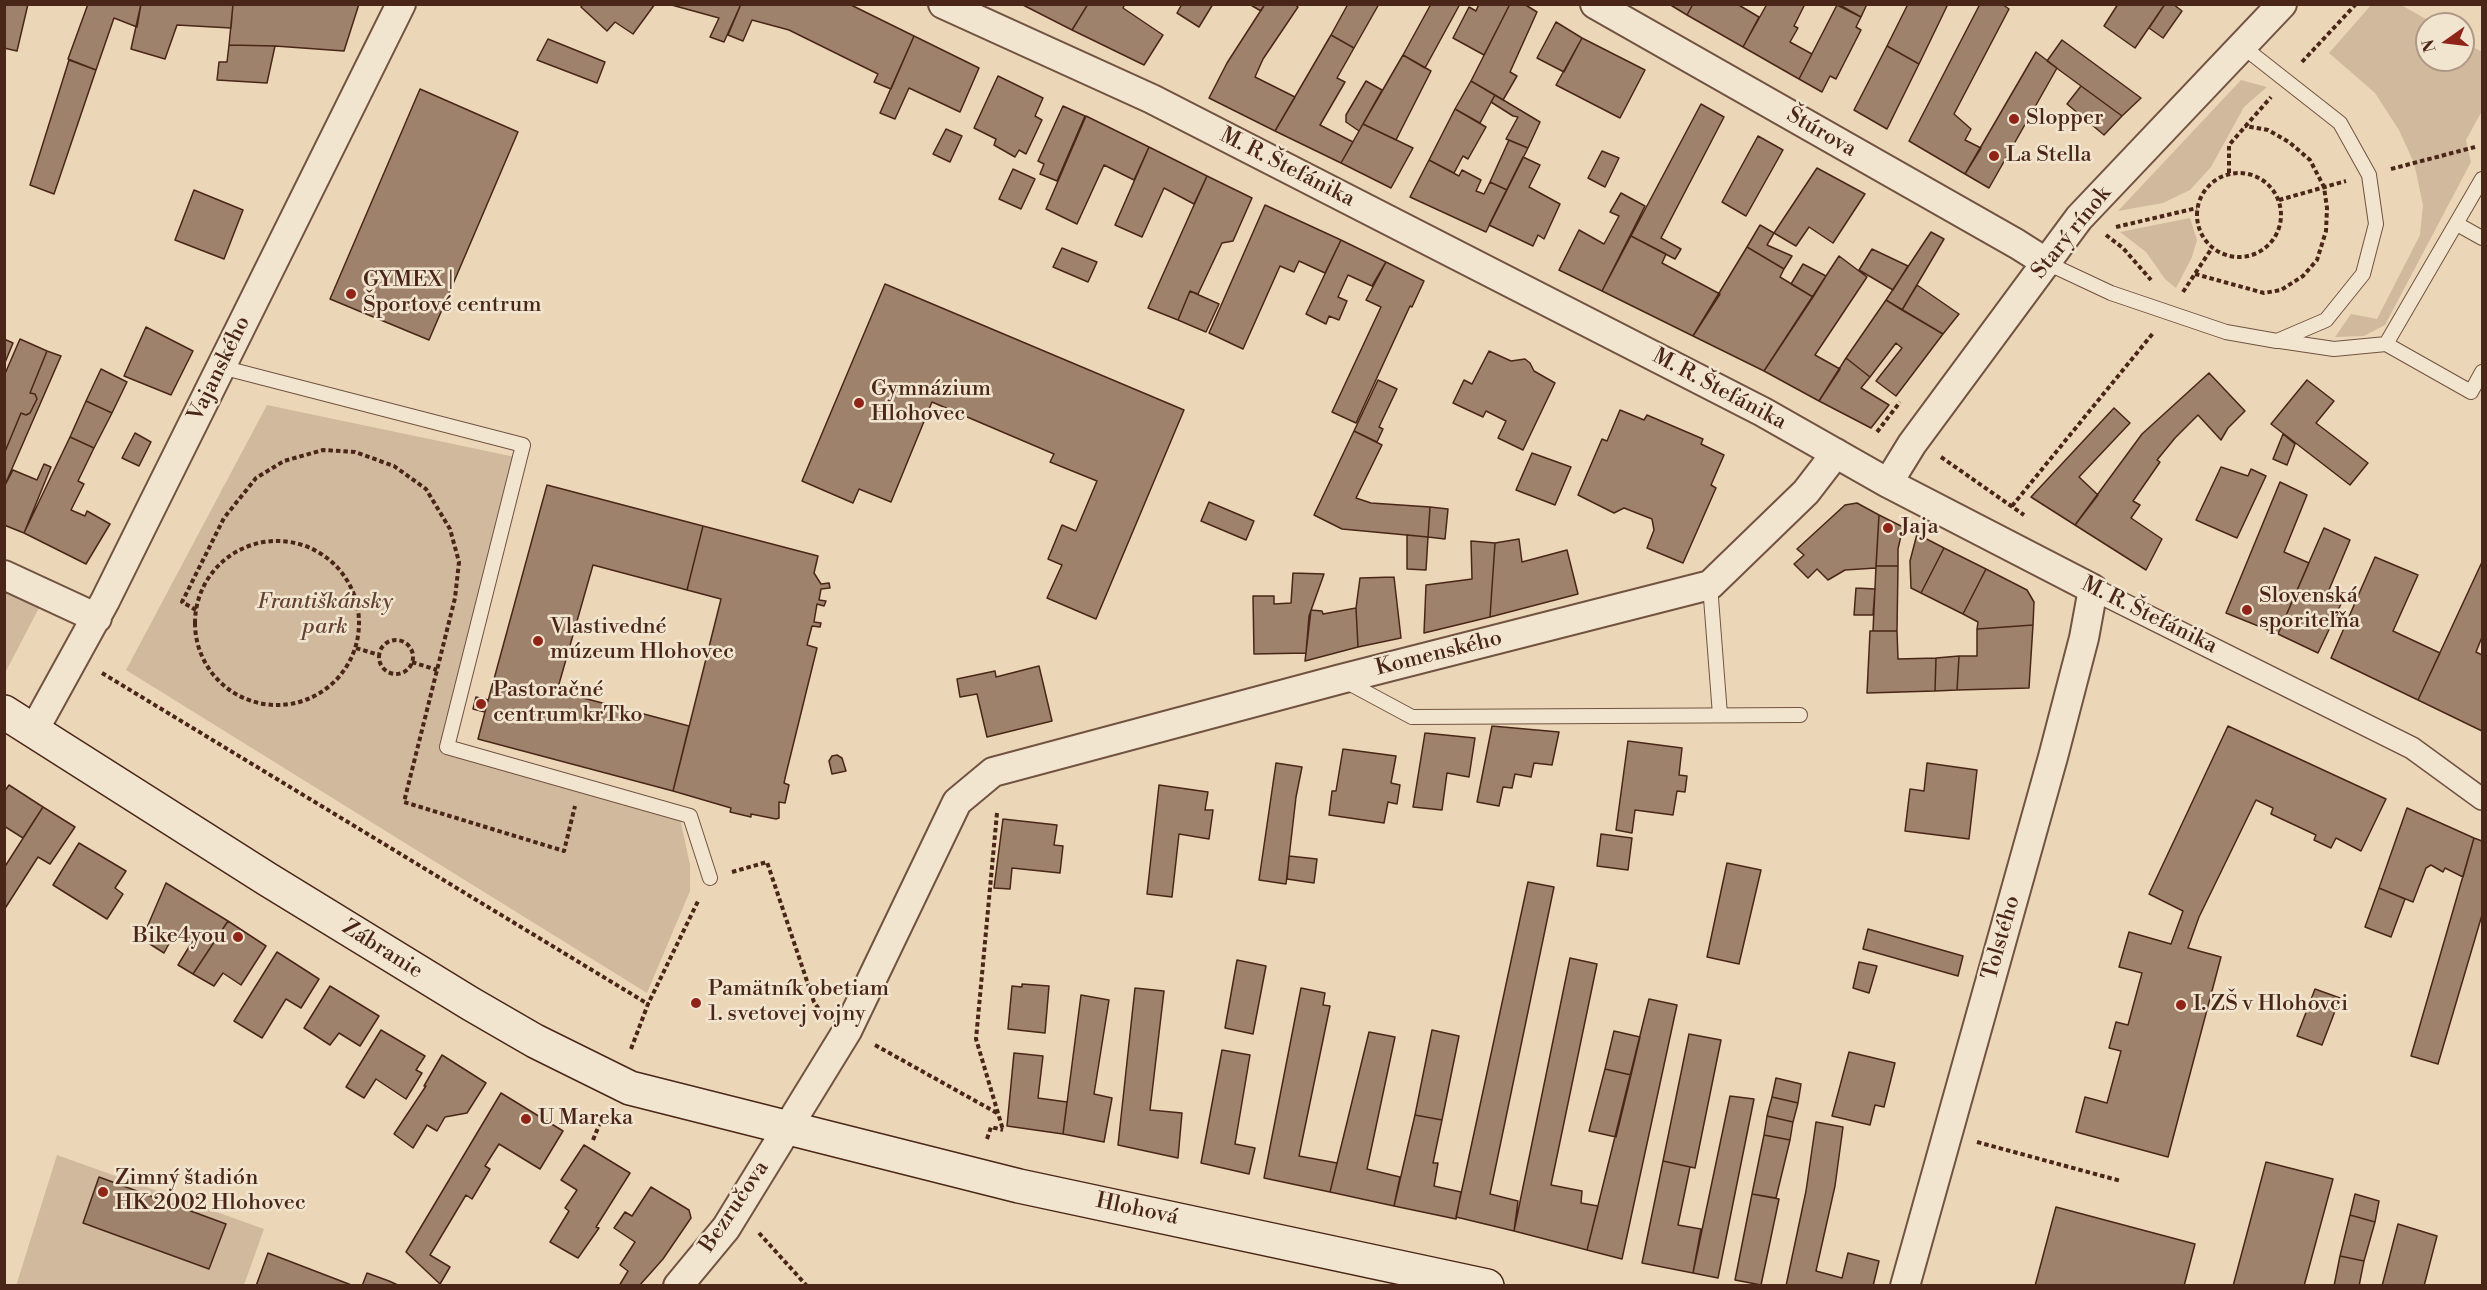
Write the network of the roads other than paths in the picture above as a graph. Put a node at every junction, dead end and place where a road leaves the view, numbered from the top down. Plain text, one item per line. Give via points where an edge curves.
1 (400, 4) edge
2 (943, 4) edge
3 (1595, 4) edge
4 (2282, 4) edge
5 (2242, 46) junction
6 (2482, 179) edge
7 (2457, 224) junction
8 (2482, 238) edge
9 (2047, 263) junction
10 (2277, 341) junction
11 (2386, 344) junction
12 (221, 367) junction
13 (2482, 372) edge
14 (1836, 453) junction
15 (1888, 483) junction
16 (4, 575) edge
17 (1710, 585) junction
18 (2092, 589) junction
19 (97, 618) junction
20 (1341, 679) junction
21 (4, 712) edge
22 (1720, 715) junction
23 (1800, 715) dead end
24 (34, 730) junction
25 (993, 772) joint
26 (2482, 799) edge
27 (710, 878) road end
28 (789, 1126) junction
29 (678, 1286) edge
30 (1487, 1286) edge
31 (1905, 1286) edge

1 - 12 street, Vajanského
2 - 14 street, M. R. Štefánika via 1152,99
3 - 9 street, Štúrova
4 - 5 street, Starý rínok
5 - 9 street, Starý rínok via 2079,218
5 - 10 lane via 2340,123 2369,175 2376,224 2362,274 2326,320
6 - 7 lane
7 - 8 lane
7 - 11 lane
9 - 10 lane via 2164,312 2226,332
9 - 15 street, Starý rínok via 1911,444
10 - 11 lane via 2334,349
11 - 13 lane via 2471,393
12 - 19 street, Vajanského
12 - 27 lane via 523,445 447,747 690,816
14 - 15 street, M. R. Štefánika
14 - 17 street, Komenského via 1806,492
15 - 18 street, M. R. Štefánika
16 - 19 street
17 - 20 street, Komenského
17 - 22 lane
18 - 26 street, M. R. Štefánika via 2412,748
18 - 31 street, Tolstého via 2084,638 2053,757
19 - 24 street, Vajanského
20 - 22 lane via 1412,717
20 - 25 street, Komenského
21 - 24 main road, Zábranie
22 - 23 lane
24 - 28 main road, Zábranie via 277,885 535,1041 630,1088
25 - 28 street, Bezručova via 957,802 847,1031
28 - 29 street, Bezručova via 726,1228
28 - 30 main road, Hlohová via 1019,1186

